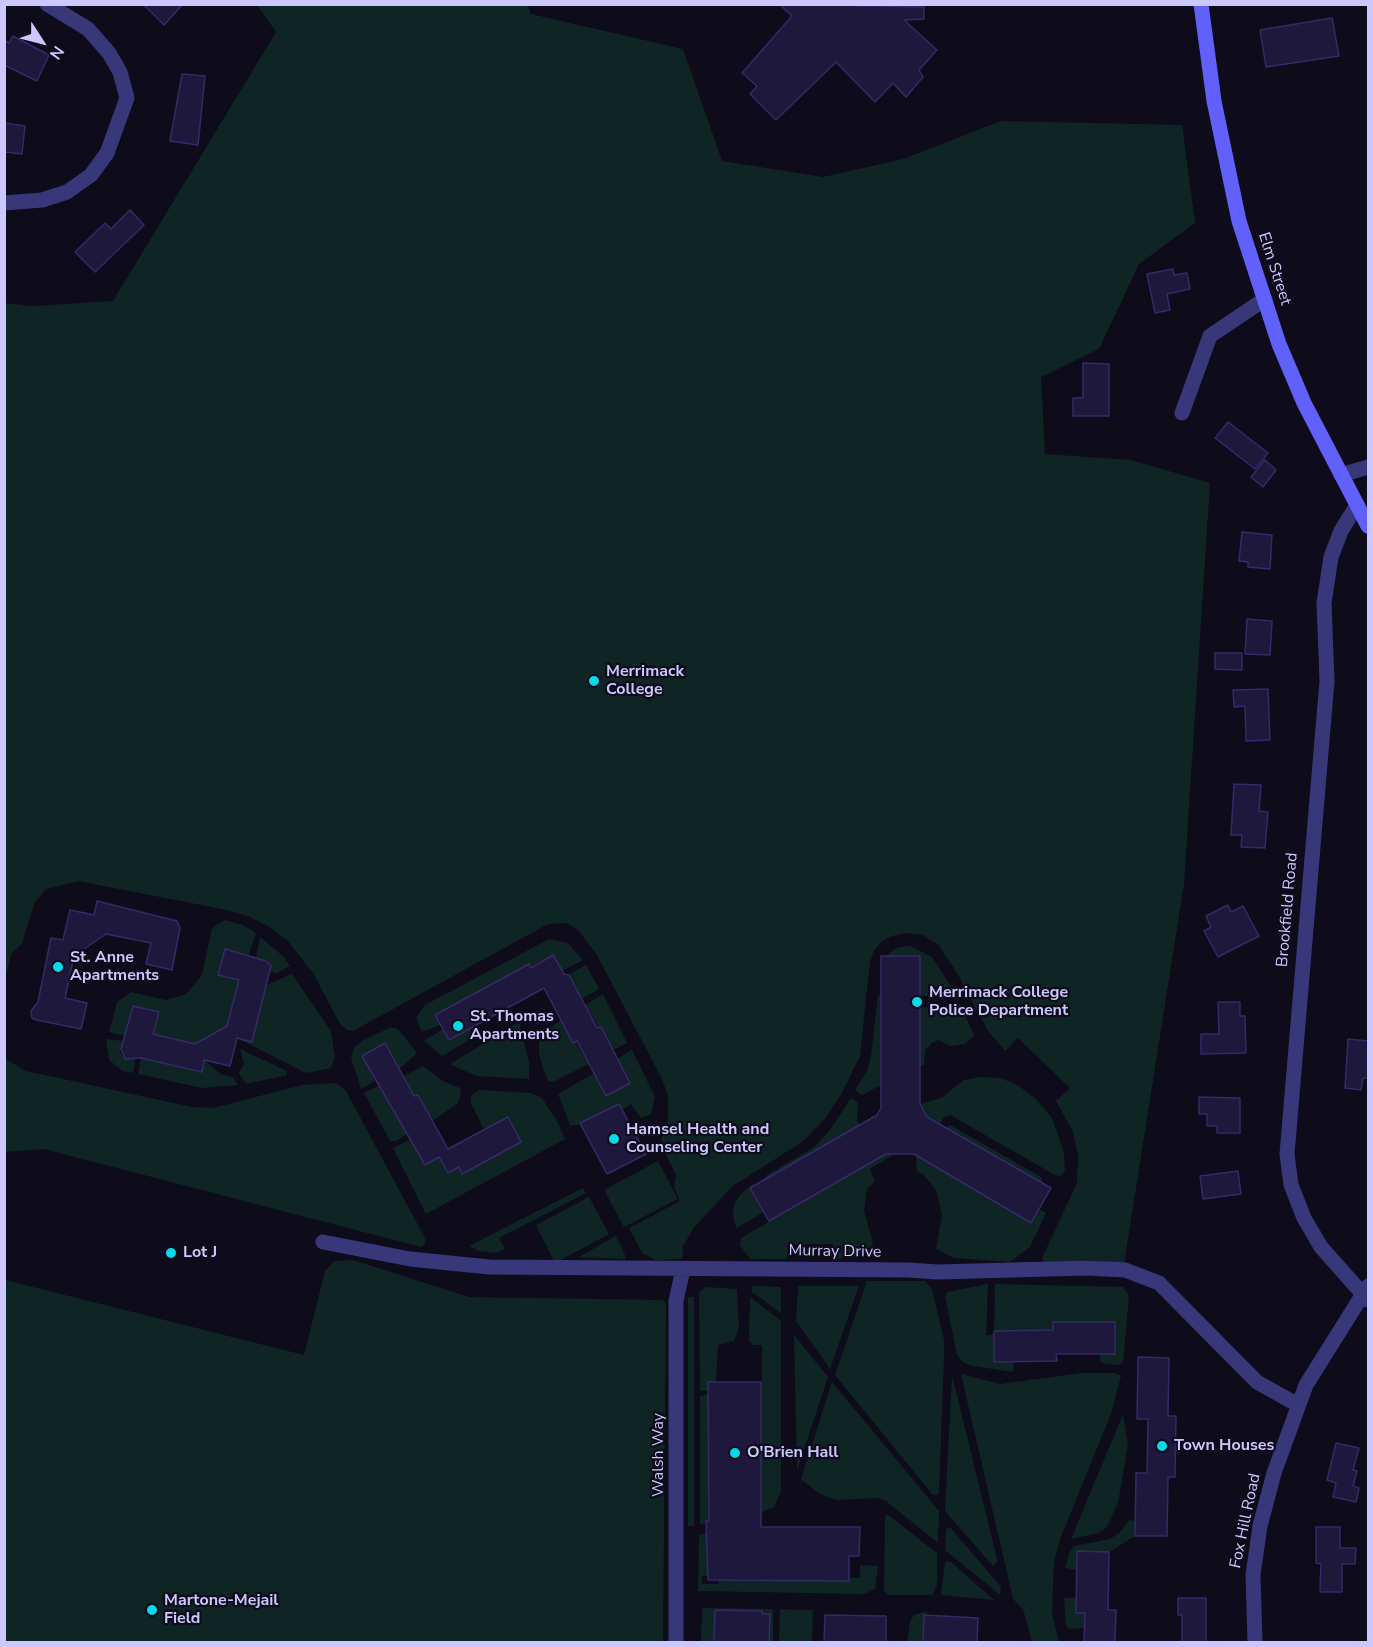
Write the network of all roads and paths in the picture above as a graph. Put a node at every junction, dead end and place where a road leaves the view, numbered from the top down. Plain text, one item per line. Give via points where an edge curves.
1 (47, 4) edge
2 (1201, 4) edge
3 (4, 203) edge
4 (1265, 299) junction
5 (1182, 413) dead end
6 (1368, 467) edge
7 (1341, 475) junction
8 (1357, 505) junction
9 (1368, 526) edge
10 (323, 1242) dead end
11 (682, 1269) junction
12 (1366, 1294) edge
13 (1298, 1404) junction
14 (676, 1642) edge
15 (1255, 1642) edge

1 - 3 street via 88,29 109,53 120,72 127,98 107,153 91,175 67,192 42,200
2 - 4 main road, Elm Street via 1224,156 1239,221
4 - 5 street via 1210,336
4 - 7 main road, Elm Street via 1304,403
6 - 7 street
7 - 8 main road, Elm Street
8 - 9 main road, Elm Street
8 - 12 street, Brookfield Road via 1331,557 1324,603 1327,681 1287,1154 1291,1185 1304,1218 1321,1247
10 - 11 street, Murray Drive via 462,1266
11 - 13 street, Murray Drive via 982,1273 1125,1270 1159,1282 1257,1382
11 - 14 street, Walsh Way via 676,1301
12 - 13 street, Fox Hill Road via 1306,1385
13 - 15 street, Fox Hill Road via 1260,1526 1253,1575

